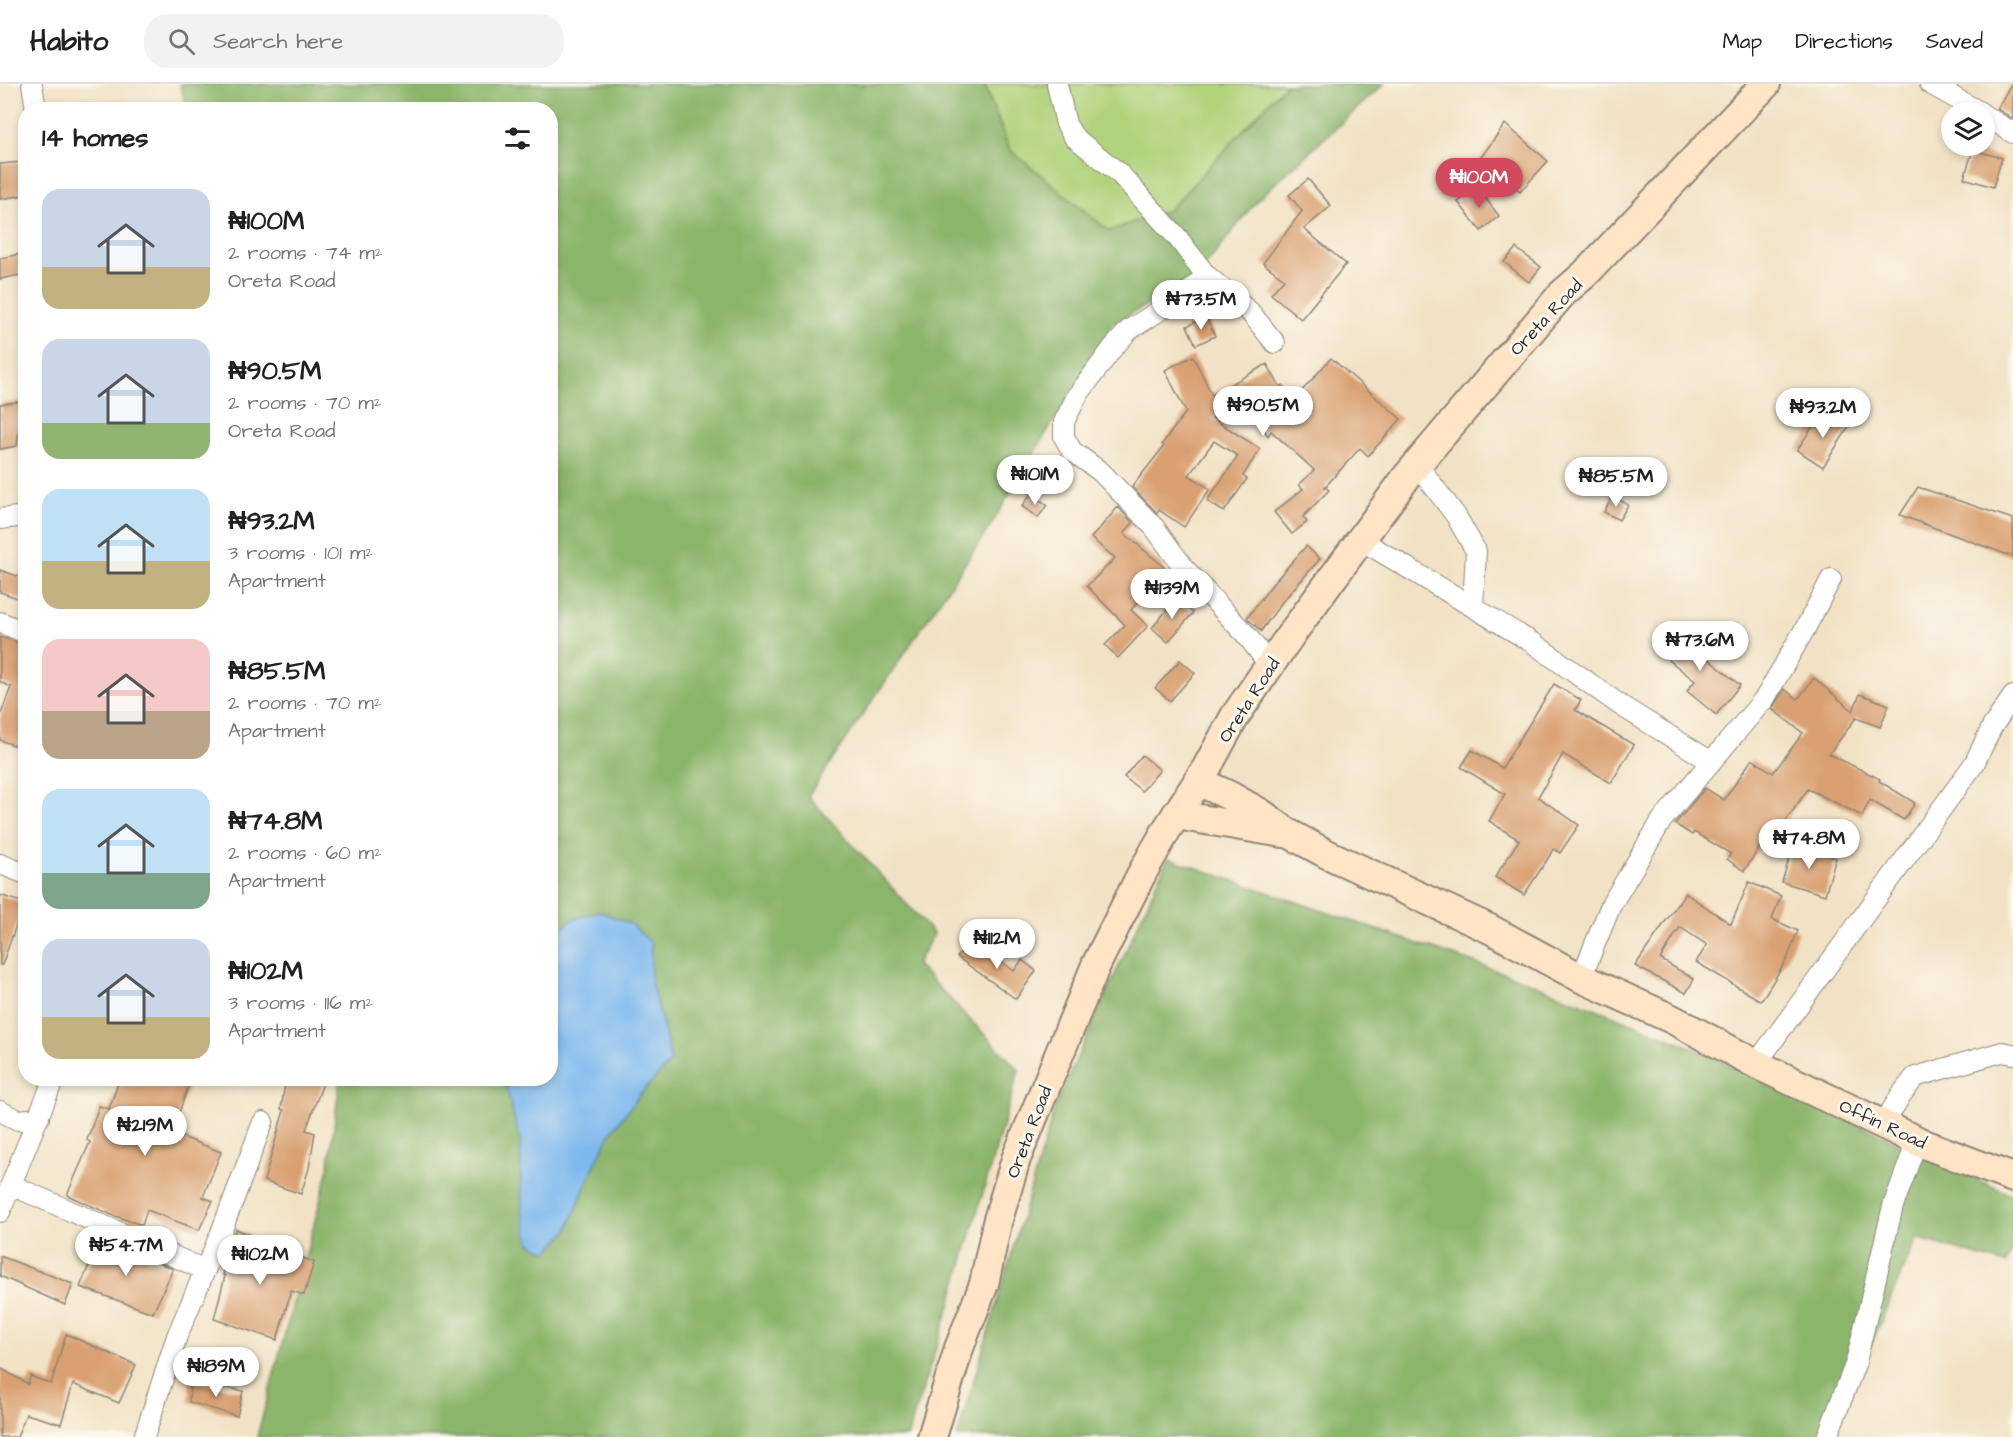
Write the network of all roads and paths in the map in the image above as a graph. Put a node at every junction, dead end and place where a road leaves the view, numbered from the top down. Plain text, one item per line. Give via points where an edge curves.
1 (32, 84) edge
2 (1057, 84) edge
3 (1766, 84) edge
4 (1930, 84) edge
5 (35, 102) edge
6 (1962, 102) edge
7 (1995, 122) edge
8 (2013, 133) edge
9 (1206, 275) junction
10 (1275, 343) dead end
11 (1417, 464) junction
12 (18, 517) edge
13 (0, 519) edge
14 (1361, 540) junction
15 (1831, 579) dead end
16 (1473, 606) junction
17 (0, 622) edge
18 (18, 630) edge
19 (1270, 666) junction
20 (2013, 696) edge
21 (1710, 761) junction
22 (1198, 781) junction
23 (1176, 815) junction
24 (1288, 833) junction
25 (0, 864) edge
26 (18, 871) edge
27 (1581, 978) junction
28 (2013, 1054) edge
29 (1756, 1064) junction
30 (51, 1086) edge
31 (0, 1111) edge
32 (39, 1118) junction
33 (18, 1120) junction
34 (263, 1122) dead end
35 (1883, 1125) junction
36 (1917, 1141) junction
37 (28, 1144) junction
38 (2013, 1178) edge
39 (11, 1185) junction
40 (0, 1212) edge
41 (205, 1270) junction
42 (144, 1437) edge
43 (932, 1437) edge
44 (1827, 1437) edge

1 - 5 street
2 - 9 street via 1066,124 1074,136 1119,173
3 - 11 street, Oreta Road via 1562,294
4 - 6 street
7 - 8 street
9 - 10 street via 1250,312
9 - 19 street via 1190,291 1129,330 1112,349 1077,396 1064,422 1064,437 1072,451 1101,472 1155,527 1184,568
11 - 14 street, Oreta Road
11 - 16 street via 1456,516 1476,551
12 - 13 street
14 - 16 street
14 - 19 street, Oreta Road
15 - 21 street via 1765,698
16 - 21 street
17 - 18 street
19 - 22 street, Oreta Road via 1235,716
20 - 29 street via 1974,764
21 - 27 street via 1662,820 1611,905
22 - 23 street, Oreta Road
22 - 24 street via 1262,814
23 - 24 street
23 - 43 street, Oreta Road via 1096,965 1016,1159 984,1284 959,1348
24 - 27 street, Offin Road via 1490,929
25 - 26 street
27 - 29 street, Offin Road via 1672,1019
28 - 35 street via 2002,1052 1916,1077
29 - 35 street, Offin Road
30 - 32 street
31 - 33 street
32 - 33 street
32 - 37 street
33 - 37 street
34 - 41 street
35 - 36 street, Offin Road
36 - 38 street, Offin Road
36 - 44 street via 1893,1206 1856,1362
37 - 39 street
39 - 40 street
39 - 41 street
41 - 42 street via 177,1336

